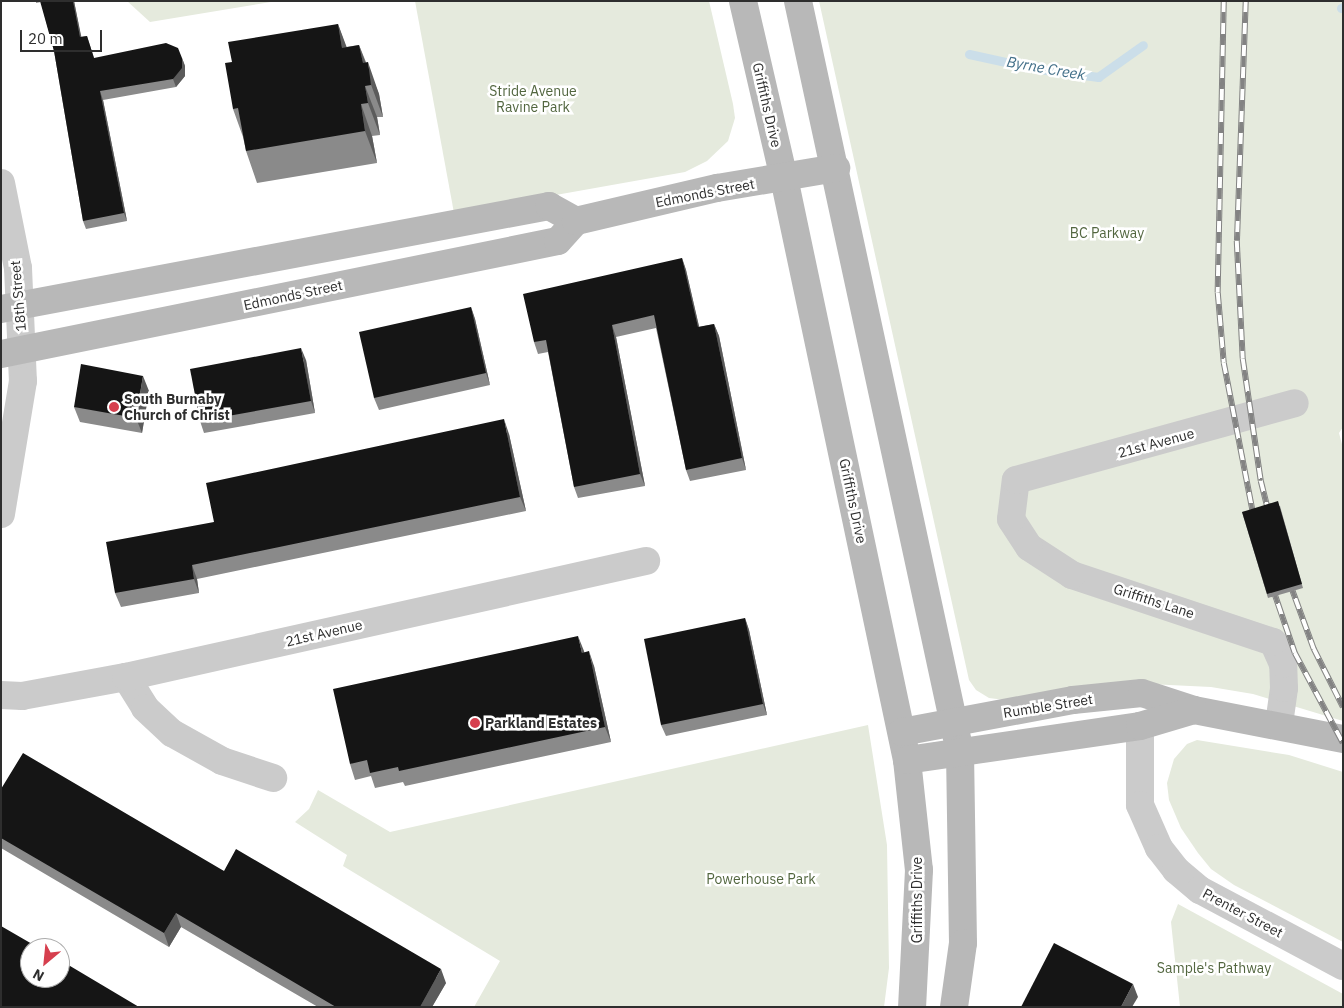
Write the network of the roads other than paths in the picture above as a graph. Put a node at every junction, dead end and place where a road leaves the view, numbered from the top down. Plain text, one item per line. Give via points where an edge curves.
1 (743, 1) edge
2 (798, 1) edge
3 (836, 168) junction
4 (784, 178) junction
5 (1, 183) edge
6 (576, 221) junction
7 (11, 307) edge
8 (12, 352) edge
9 (1295, 403) dead end
10 (1016, 480) joint
11 (1, 514) edge
12 (646, 561) dead end
13 (126, 677) junction
14 (1, 696) edge
15 (1194, 710) junction
16 (954, 722) junction
17 (1279, 724) junction
18 (1140, 726) junction
19 (902, 732) junction
20 (1339, 744) edge
21 (960, 752) junction
22 (907, 760) junction
23 (273, 778) dead end
24 (1343, 966) edge
25 (912, 1007) edge
26 (954, 1007) edge

1 - 4 street, Griffiths Drive
2 - 3 street
3 - 4 street, Edmonds Street
3 - 16 street
4 - 6 street, Edmonds Street via 717,188
4 - 19 street, Griffiths Drive
5 - 7 street, 18th Street via 18,268
6 - 7 street via 549,206
6 - 8 street, Edmonds Street via 558,241
7 - 8 street, 18th Street
8 - 11 street, 18th Street via 23,381
9 - 10 street, 21st Avenue
10 - 17 street, Griffiths Lane via 1011,519 1028,547 1072,575 1273,642 1283,664 1284,688
12 - 13 street, 21st Avenue
13 - 14 street, 21st Avenue via 22,696
13 - 23 street via 145,708 172,733 222,761
15 - 16 street, Rumble Street via 1142,693 1073,700
15 - 17 street, Rumble Street
15 - 18 street, Rumble Street
16 - 19 street, Rumble Street
16 - 21 street
17 - 20 street, Rumble Street
18 - 21 street, Rumble Street
18 - 24 street, Prenter Street via 1140,805 1159,848 1176,870 1200,890
19 - 22 street, Griffiths Drive
21 - 22 street, Rumble Street
21 - 26 street via 962,943
22 - 25 street, Griffiths Drive via 919,870

